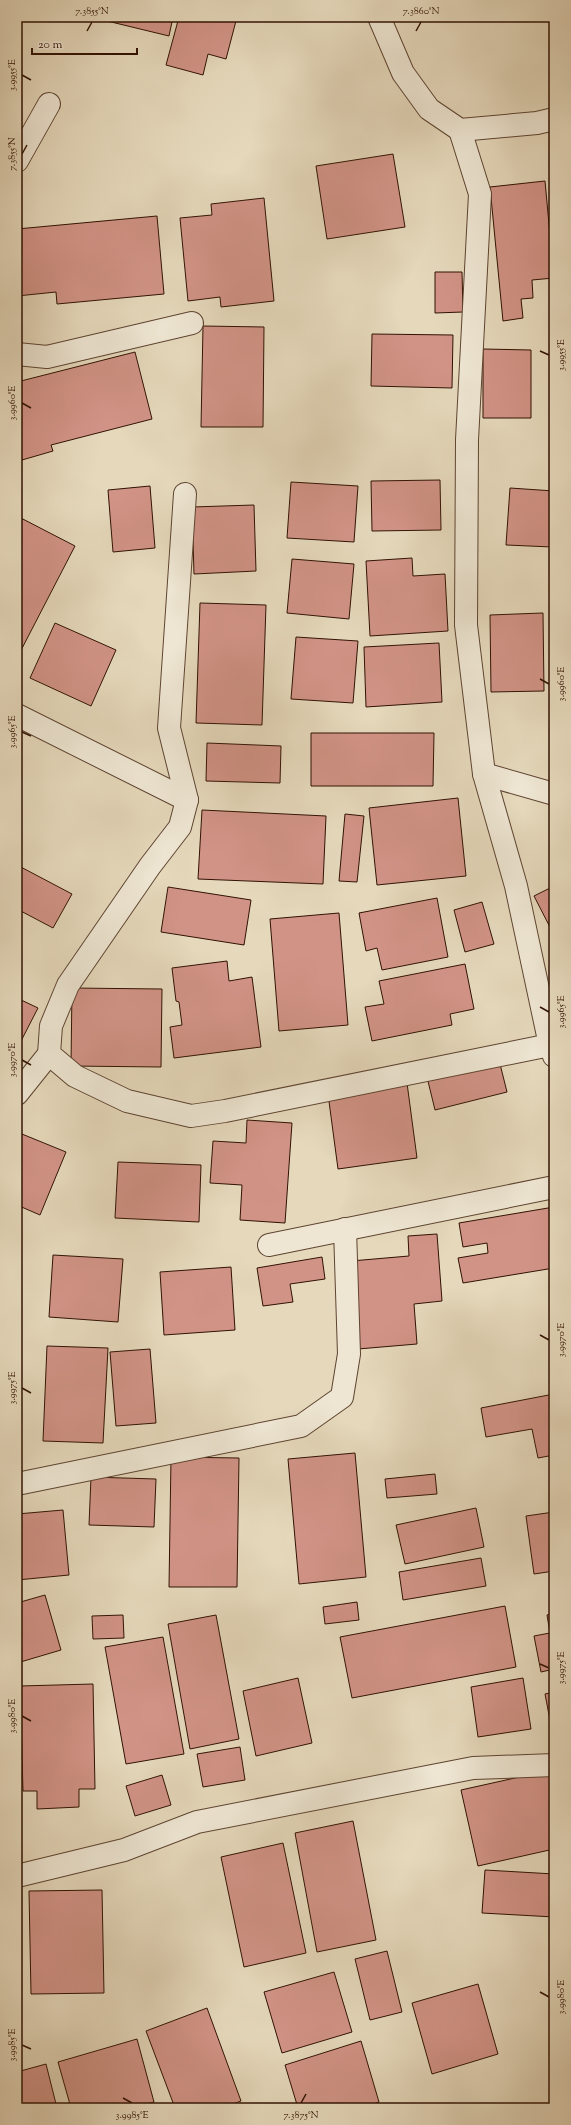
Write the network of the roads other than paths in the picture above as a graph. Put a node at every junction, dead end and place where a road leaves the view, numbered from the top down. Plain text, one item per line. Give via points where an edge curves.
1 (379, 17) edge
2 (49, 104) dead end
3 (554, 119) edge
4 (460, 130) junction
5 (17, 161) edge
6 (192, 323) dead end
7 (17, 354) edge
8 (186, 494) dead end
9 (17, 715) edge
10 (484, 774) junction
11 (554, 794) edge
12 (187, 800) junction
13 (552, 1050) edge
14 (49, 1054) junction
15 (17, 1094) edge
16 (554, 1187) edge
17 (346, 1229) junction
18 (269, 1245) dead end
19 (17, 1484) edge
20 (554, 1764) edge
21 (17, 1876) edge

1 - 4 street via 404,73 429,109
2 - 5 street
3 - 4 street
4 - 10 street via 480,194 467,440 466,626
6 - 7 street via 47,357
8 - 12 street via 169,728
9 - 12 street
10 - 11 street
10 - 13 street via 516,886
12 - 14 street via 180,827 68,985 51,1026
13 - 14 street via 191,1116 127,1101 76,1076
14 - 15 street
16 - 17 street
17 - 18 street
17 - 19 street via 349,1354 342,1397 301,1426
20 - 21 street via 473,1768 197,1822 124,1850

